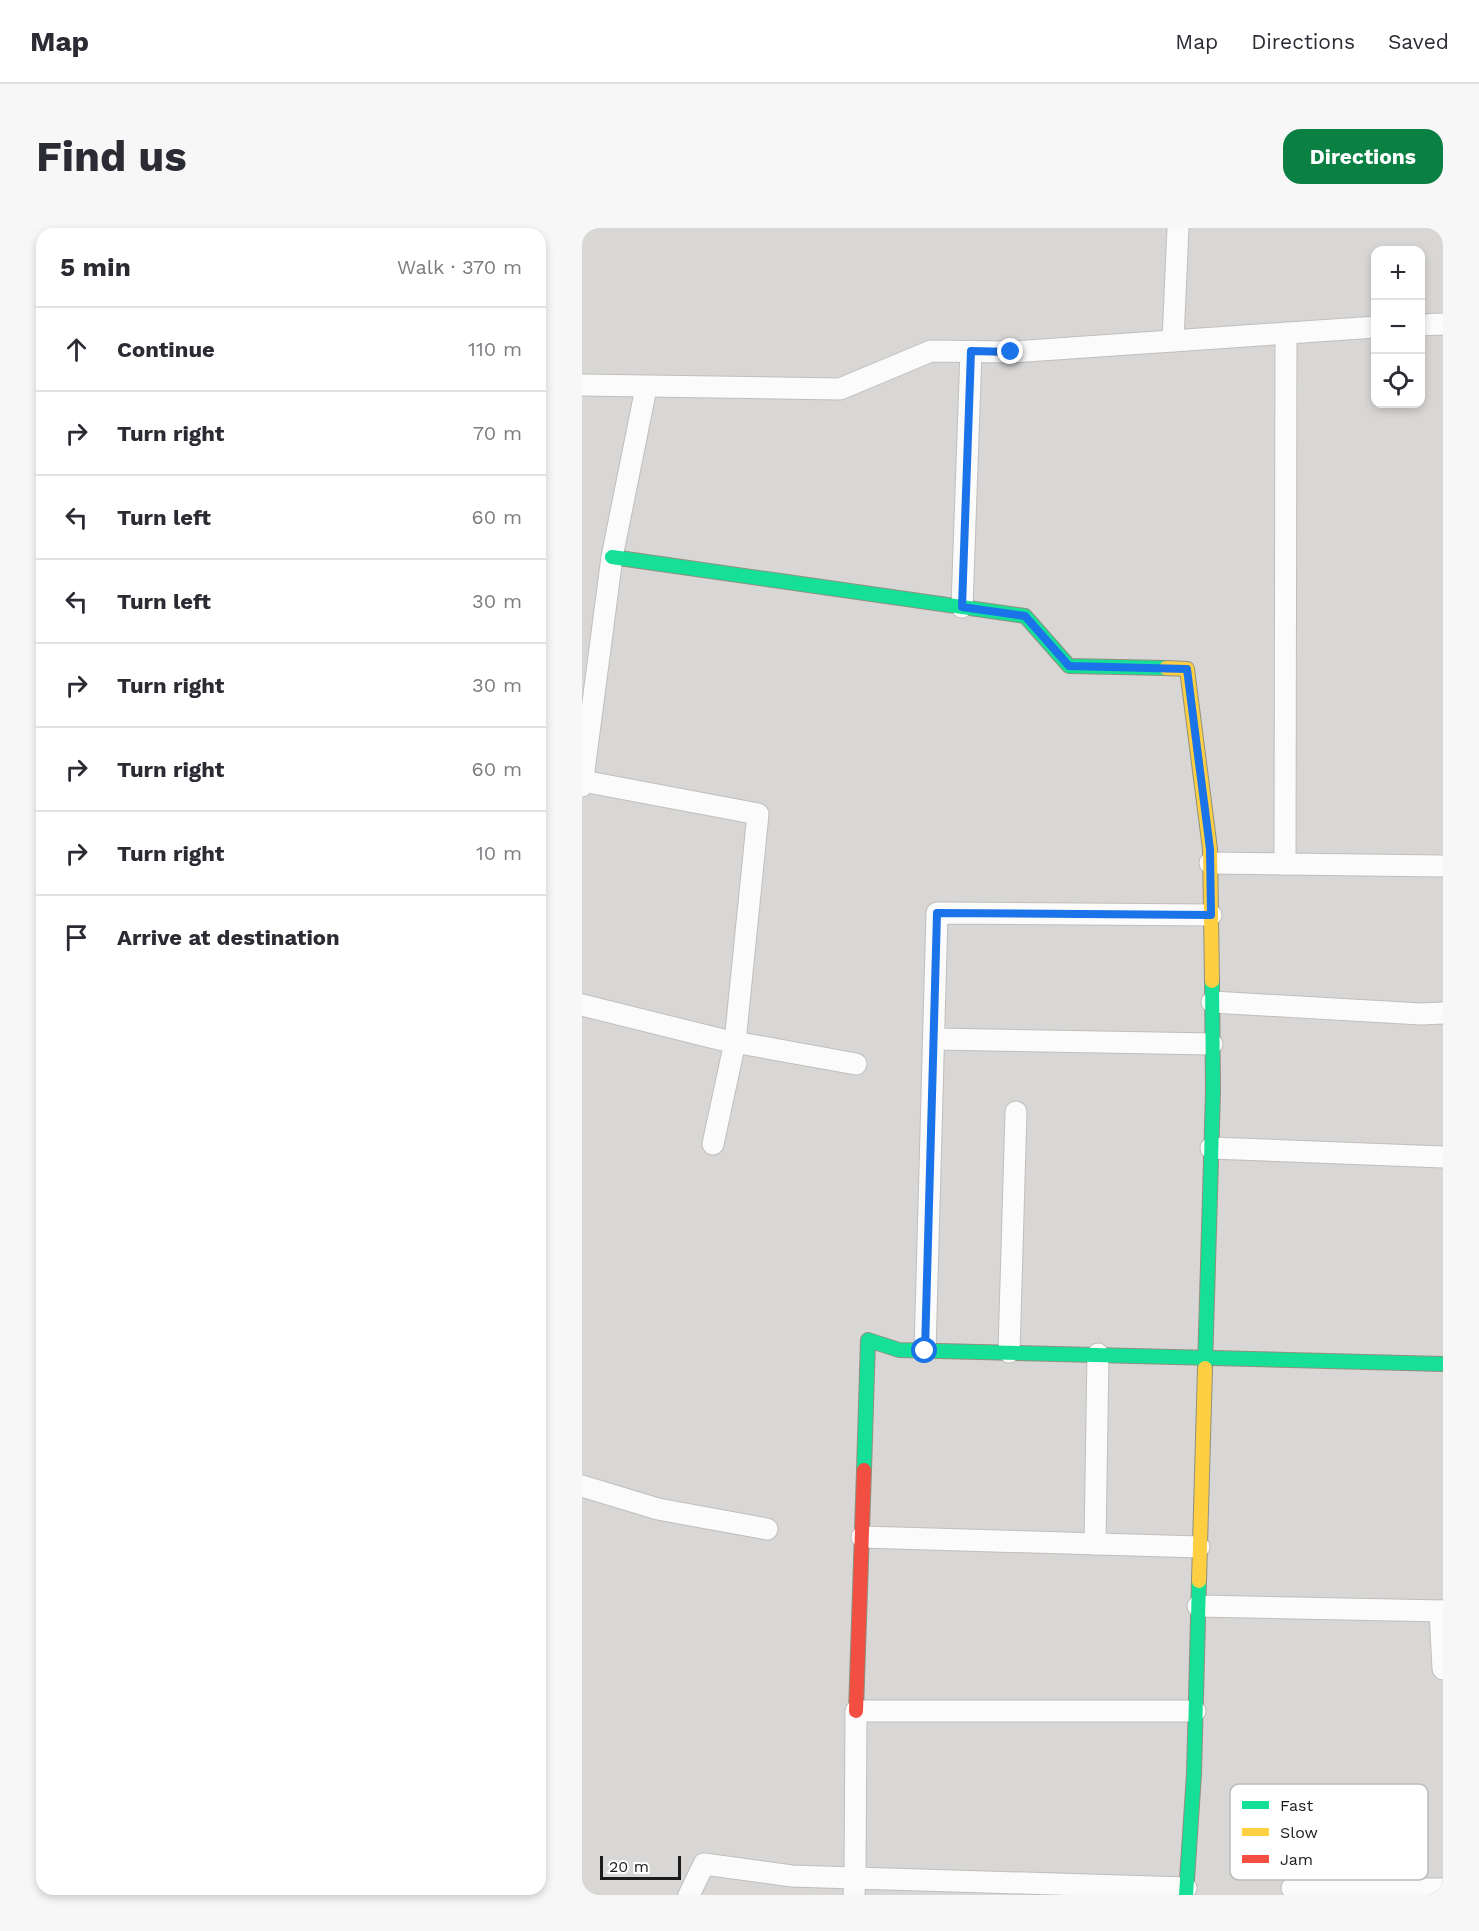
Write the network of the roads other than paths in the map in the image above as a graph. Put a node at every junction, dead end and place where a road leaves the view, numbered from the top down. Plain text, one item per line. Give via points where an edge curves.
1 (1178, 228) edge
2 (1443, 324) edge
3 (1425, 325) edge
4 (1371, 327) edge
5 (1286, 333) junction
6 (1173, 341) junction
7 (971, 351) junction
8 (582, 385) edge
9 (646, 388) junction
10 (612, 557) junction
11 (962, 607) junction
12 (585, 745) edge
13 (583, 783) edge
14 (1210, 863) junction
15 (1285, 864) junction
16 (1443, 866) edge
17 (1211, 915) junction
18 (1212, 1002) junction
19 (582, 1005) edge
20 (1443, 1013) edge
21 (934, 1039) junction
22 (735, 1042) junction
23 (1212, 1044) junction
24 (856, 1064) dead end
25 (1016, 1112) dead end
26 (713, 1144) dead end
27 (1211, 1148) junction
28 (1443, 1157) edge
29 (925, 1351) junction
30 (1009, 1352) junction
31 (1098, 1354) junction
32 (1203, 1356) junction
33 (1443, 1364) edge
34 (582, 1486) edge
35 (767, 1529) dead end
36 (861, 1537) junction
37 (1095, 1544) junction
38 (1199, 1547) junction
39 (1198, 1606) junction
40 (1442, 1611) edge
41 (1443, 1669) edge
42 (856, 1711) junction
43 (1195, 1711) junction
44 (855, 1886) edge
45 (1292, 1888) dead end
46 (1443, 1889) edge
47 (1186, 1891) edge
48 (689, 1895) edge

1 - 6 street
2 - 3 street
4 - 5 street
5 - 6 street
5 - 15 street
6 - 7 street
7 - 9 street via 931,351 840,389
7 - 11 street
8 - 9 street
9 - 10 street
10 - 11 street
10 - 12 street
11 - 14 street via 1025,616 1069,666 1187,669
12 - 13 street
13 - 22 street via 758,814
14 - 15 street
14 - 17 street
15 - 16 street
17 - 18 street
17 - 21 street via 937,913
18 - 20 street
18 - 23 street
19 - 22 street
21 - 23 street
21 - 29 street
22 - 24 street
22 - 26 street
23 - 27 street
25 - 30 street
27 - 28 street
27 - 32 street
29 - 30 street
29 - 36 street via 899,1350 868,1340
30 - 31 street
31 - 32 street
31 - 37 street
32 - 33 street
32 - 38 street
34 - 35 street via 658,1509
36 - 37 street
36 - 42 street
37 - 38 street
38 - 39 street
39 - 40 street
39 - 43 street
40 - 41 street
42 - 43 street
42 - 44 street
43 - 47 street
44 - 47 street
44 - 48 street via 704,1864
45 - 46 street

